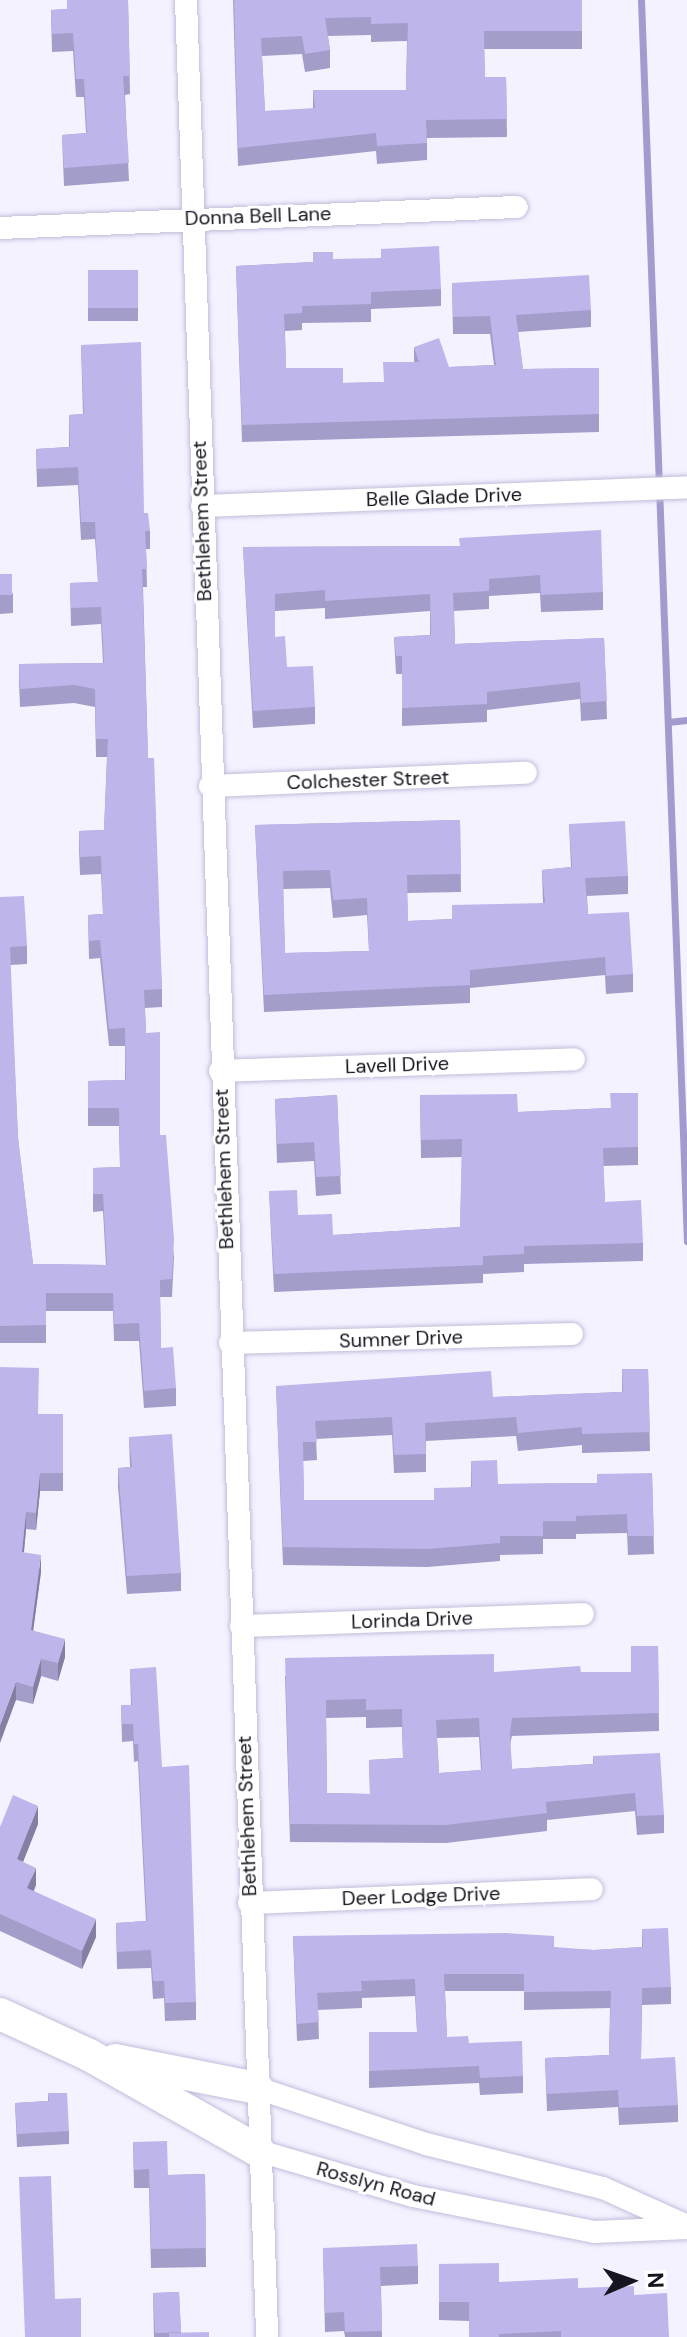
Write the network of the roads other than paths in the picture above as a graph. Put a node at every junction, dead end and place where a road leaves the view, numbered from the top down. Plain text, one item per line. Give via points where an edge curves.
1 (186, 0) edge
2 (517, 207) dead end
3 (192, 218) junction
4 (0, 228) edge
5 (687, 487) edge
6 (202, 506) junction
7 (526, 773) dead end
8 (210, 786) junction
9 (574, 1059) dead end
10 (220, 1071) junction
11 (572, 1334) dead end
12 (230, 1343) junction
13 (583, 1614) dead end
14 (241, 1626) junction
15 (592, 1889) dead end
16 (249, 1903) junction
17 (0, 2014) edge
18 (89, 2055) junction
19 (257, 2088) junction
20 (259, 2151) junction
21 (687, 2227) edge
22 (267, 2337) edge

1 - 3 street, Bethlehem Street
2 - 3 street, Donna Bell Lane
3 - 4 street, Donna Bell Lane
3 - 6 street, Bethlehem Street
5 - 6 street, Belle Glade Drive
6 - 8 street, Bethlehem Street
7 - 8 street, Colchester Street
8 - 10 street, Bethlehem Street
9 - 10 street, Lavell Drive
10 - 12 street, Bethlehem Street
11 - 12 street, Sumner Drive
12 - 14 street, Bethlehem Street
13 - 14 street, Lorinda Drive
14 - 16 street, Bethlehem Street
15 - 16 street, Deer Lodge Drive
16 - 19 street, Bethlehem Street
17 - 18 street, Rosslyn Road
18 - 19 street, Rosslyn Road
18 - 20 street, Rosslyn Road
19 - 20 street, Bethlehem Street
19 - 21 street, Rosslyn Road via 426,2144 603,2188
20 - 21 street, Rosslyn Road via 413,2196 594,2232
20 - 22 street, Bethlehem Street

